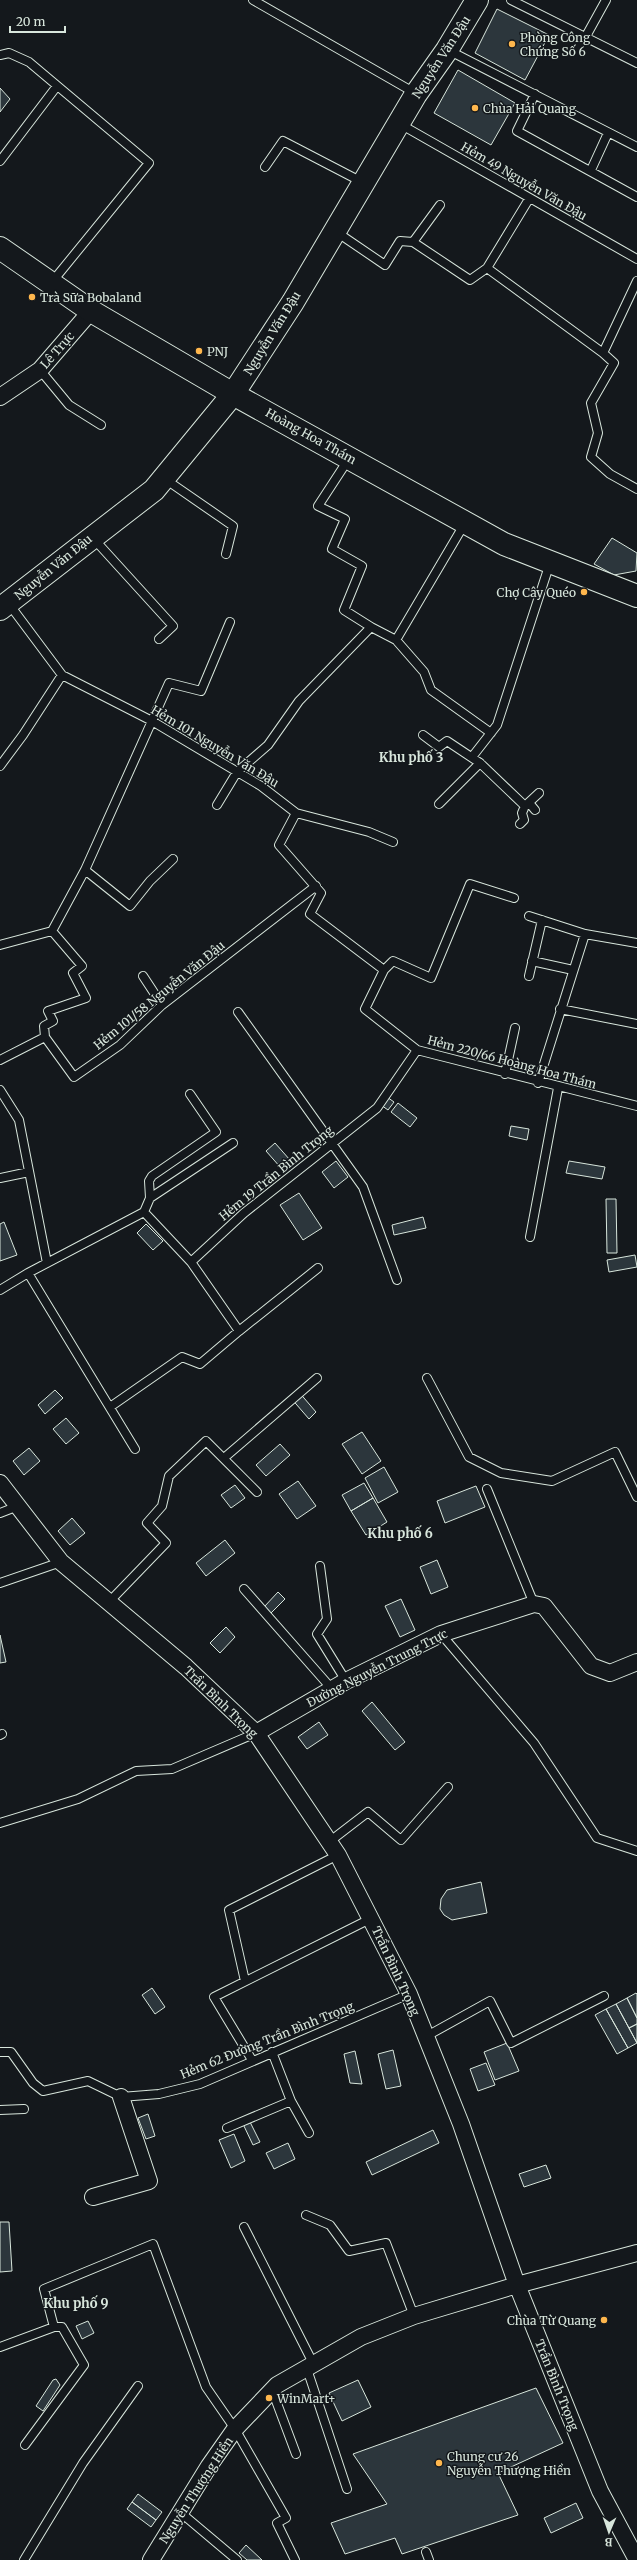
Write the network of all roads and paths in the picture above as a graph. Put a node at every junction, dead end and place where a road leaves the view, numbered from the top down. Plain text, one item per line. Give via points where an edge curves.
1 (253, 0) edge
2 (511, 0) edge
3 (606, 0) edge
4 (475, 1) edge
5 (585, 38) junction
6 (447, 50) junction
7 (0, 55) edge
8 (637, 63) edge
9 (57, 86) junction
10 (416, 94) junction
11 (535, 94) junction
12 (399, 123) junction
13 (608, 133) junction
14 (637, 148) edge
15 (0, 161) edge
16 (265, 167) dead end
17 (591, 170) junction
18 (362, 182) junction
19 (637, 197) edge
20 (529, 199) junction
21 (440, 205) dead end
22 (334, 230) junction
23 (413, 242) junction
24 (0, 248) edge
25 (637, 259) edge
26 (488, 268) junction
27 (637, 281) edge
28 (52, 283) junction
29 (91, 311) junction
30 (603, 353) junction
31 (40, 370) junction
32 (233, 394) junction
33 (0, 397) edge
34 (101, 425) dead end
35 (350, 457) junction
36 (164, 478) junction
37 (637, 489) edge
38 (465, 522) junction
39 (91, 536) junction
40 (226, 554) dead end
41 (550, 562) junction
42 (637, 596) edge
43 (4, 606) edge
44 (230, 622) dead end
45 (371, 627) junction
46 (159, 639) dead end
47 (396, 640) junction
48 (62, 675) junction
49 (152, 721) junction
50 (491, 733) junction
51 (423, 735) dead end
52 (472, 757) junction
53 (480, 763) junction
54 (0, 766) edge
55 (238, 772) junction
56 (539, 793) dead end
57 (439, 804) dead end
58 (217, 805) dead end
59 (525, 806) junction
60 (535, 810) dead end
61 (296, 813) junction
62 (520, 824) dead end
63 (393, 842) dead end
64 (174, 859) dead end
65 (85, 870) junction
66 (316, 886) junction
67 (514, 898) dead end
68 (529, 916) dead end
69 (542, 920) junction
70 (52, 931) junction
71 (586, 934) junction
72 (637, 943) edge
73 (0, 945) edge
74 (532, 961) junction
75 (384, 970) junction
76 (573, 970) junction
77 (143, 976) dead end
78 (529, 976) dead end
79 (162, 1005) junction
80 (560, 1009) junction
81 (238, 1012) dead end
82 (637, 1024) edge
83 (515, 1028) dead end
84 (45, 1037) junction
85 (417, 1050) junction
86 (0, 1060) edge
87 (505, 1074) junction
88 (538, 1083) junction
89 (558, 1088) junction
90 (1, 1092) edge
91 (190, 1094) dead end
92 (637, 1106) edge
93 (233, 1143) dead end
94 (331, 1144) junction
95 (29, 1172) junction
96 (0, 1178) edge
97 (150, 1198) junction
98 (144, 1212) junction
99 (530, 1237) dead end
100 (191, 1262) junction
101 (46, 1263) junction
102 (318, 1268) dead end
103 (28, 1273) junction
104 (398, 1280) dead end
105 (0, 1290) edge
106 (240, 1331) junction
107 (317, 1378) dead end
108 (428, 1378) dead end
109 (110, 1407) junction
110 (135, 1449) dead end
111 (224, 1458) junction
112 (0, 1483) edge
113 (487, 1489) dead end
114 (257, 1492) dead end
115 (637, 1497) edge
116 (18, 1506) junction
117 (0, 1513) edge
118 (62, 1562) junction
119 (320, 1566) dead end
120 (0, 1583) edge
121 (244, 1589) dead end
122 (109, 1602) junction
123 (534, 1604) junction
124 (441, 1634) junction
125 (637, 1662) edge
126 (346, 1681) junction
127 (332, 1689) junction
128 (256, 1733) junction
129 (448, 1787) dead end
130 (0, 1823) edge
131 (329, 1842) junction
132 (637, 1851) edge
133 (338, 1855) junction
134 (372, 1918) junction
135 (245, 1981) junction
136 (409, 1994) junction
137 (604, 1996) dead end
138 (425, 2036) junction
139 (0, 2052) edge
140 (272, 2052) junction
141 (252, 2060) junction
142 (121, 2097) junction
143 (290, 2101) junction
144 (24, 2109) dead end
145 (0, 2110) edge
146 (227, 2128) dead end
147 (309, 2133) dead end
148 (93, 2197) dead end
149 (306, 2215) dead end
150 (244, 2227) dead end
151 (637, 2254) edge
152 (517, 2285) junction
153 (414, 2316) junction
154 (54, 2327) junction
155 (0, 2346) edge
156 (311, 2367) junction
157 (138, 2386) dead end
158 (272, 2390) junction
159 (235, 2429) junction
160 (25, 2445) dead end
161 (296, 2454) dead end
162 (347, 2489) dead end
163 (180, 2512) junction
164 (24, 2560) edge
165 (151, 2560) edge
166 (237, 2560) edge
167 (295, 2560) edge
168 (637, 2560) edge

1 - 10 lane
2 - 5 lane
3 - 5 lane
4 - 6 street, Nguyễn Văn Đậu
5 - 8 lane
6 - 10 street, Nguyễn Văn Đậu
6 - 11 lane
7 - 9 lane via 9,53 29,62
9 - 15 lane
9 - 28 lane via 149,163
10 - 12 street, Nguyễn Văn Đậu
11 - 13 lane
11 - 17 lane via 517,131
12 - 18 street, Nguyễn Văn Đậu
12 - 20 lane, Hẻm 49 Nguyễn Văn Đậu
13 - 14 lane
13 - 17 lane
16 - 18 lane via 282,141
17 - 19 lane
18 - 22 street, Nguyễn Văn Đậu
20 - 25 lane, Hẻm 49 Nguyễn Văn Đậu
20 - 26 lane
21 - 23 lane
22 - 23 lane via 385,265 400,241
22 - 32 street, Nguyễn Văn Đậu via 293,302
23 - 26 lane via 470,280
24 - 28 street, Hoàng Hoa Thám
26 - 30 lane
27 - 30 lane
28 - 29 street, Hoàng Hoa Thám
29 - 31 street, Lê Trực
29 - 32 street, Hoàng Hoa Thám
30 - 37 lane via 614,363 591,403 598,434 591,457 630,488
31 - 33 street, Lê Trực
31 - 34 lane via 69,405
32 - 35 street, Hoàng Hoa Thám
32 - 36 street, Nguyễn Văn Đậu
35 - 38 street, Hoàng Hoa Thám
35 - 45 lane via 318,506 345,519 332,549 362,566 344,610
36 - 39 street, Nguyễn Văn Đậu via 154,490
36 - 40 lane via 233,526
38 - 41 street, Hoàng Hoa Thám via 504,544
38 - 47 lane
39 - 43 street, Nguyễn Văn Đậu
39 - 46 lane via 173,626
41 - 42 street, Hoàng Hoa Thám
41 - 50 lane via 497,725
43 - 48 lane, Hẻm 101 Nguyễn Văn Đậu
44 - 49 lane via 202,691 169,683
45 - 47 lane
45 - 55 lane via 299,701 268,745
47 - 50 lane via 424,672 431,690
48 - 49 lane, Hẻm 101 Nguyễn Văn Đậu
48 - 54 lane
49 - 55 lane, Hẻm 101 Nguyễn Văn Đậu
49 - 65 lane
50 - 52 lane
51 - 52 lane via 439,747 447,741
52 - 53 lane
53 - 57 lane
53 - 59 lane
55 - 58 lane
55 - 61 lane, Hẻm 101 Nguyễn Văn Đậu
56 - 59 lane
59 - 60 lane via 530,804
59 - 62 lane via 522,813 524,820
61 - 63 lane via 369,832
61 - 66 lane via 279,845
64 - 65 lane via 150,881 130,906
65 - 70 lane
66 - 75 lane via 321,893 310,914
66 - 79 lane, Hẻm 101/58 Nguyễn Văn Đậu
67 - 75 lane via 470,884 431,978 393,961
68 - 69 lane
69 - 71 lane
69 - 74 lane
70 - 73 lane
70 - 84 lane via 82,966 73,973 86,998 48,1011 54,1020 44,1026
71 - 72 lane
71 - 76 lane
74 - 76 lane
74 - 78 lane
75 - 85 lane, Hẻm 220/66 Hoàng Hoa Thám via 365,1009
76 - 80 lane
77 - 79 lane
79 - 84 lane, Hẻm 101/58 Nguyễn Văn Đậu via 120,1045 74,1077
80 - 82 lane
80 - 88 lane
81 - 94 lane
83 - 87 lane
84 - 86 lane
85 - 87 lane, Hẻm 220/66 Hoàng Hoa Thám
85 - 94 lane, Hẻm 19 Trần Bình Trọng via 377,1108
87 - 88 lane, Hẻm 220/66 Hoàng Hoa Thám
88 - 89 lane, Hẻm 220/66 Hoàng Hoa Thám
89 - 92 lane, Hẻm 220/66 Hoàng Hoa Thám
89 - 99 lane
90 - 95 lane via 19,1120
91 - 97 lane via 216,1132 152,1176 149,1181
93 - 97 lane
94 - 100 lane, Hẻm 19 Trần Bình Trọng via 244,1213
94 - 104 lane via 363,1187
95 - 96 lane
95 - 101 lane
97 - 98 lane
98 - 100 lane
98 - 101 lane
100 - 106 lane
101 - 103 lane
102 - 106 lane
103 - 105 lane
103 - 109 lane
106 - 109 lane via 200,1364 182,1357
107 - 111 lane
108 - 115 lane via 469,1457 501,1473 552,1481 615,1452
109 - 110 lane
111 - 114 lane
111 - 122 lane via 206,1441 169,1476 162,1506 147,1523 166,1544
112 - 116 street, Trần Bình Trọng
113 - 123 lane
116 - 117 lane
116 - 118 street, Trần Bình Trọng
118 - 120 lane
118 - 122 street, Trần Bình Trọng
119 - 126 lane via 327,1619 317,1634
121 - 127 lane
122 - 128 street, Trần Bình Trọng
123 - 124 street, Đường Nguyễn Trung Trực
123 - 125 street via 544,1606 591,1666 610,1673
124 - 126 street, Đường Nguyễn Trung Trực
124 - 132 lane via 534,1743 597,1838
126 - 127 street, Đường Nguyễn Trung Trực
127 - 128 street, Đường Nguyễn Trung Trực
128 - 130 lane via 172,1769 136,1770 78,1799
128 - 131 street, Trần Bình Trọng
129 - 131 lane via 401,1840 368,1812
131 - 133 street, Trần Bình Trọng
133 - 134 street, Trần Bình Trọng
133 - 135 lane via 229,1910
134 - 135 lane
134 - 136 street, Trần Bình Trọng
135 - 141 lane via 214,1997
136 - 138 street, Trần Bình Trọng
136 - 140 lane, Hẻm 62 Đường Trần Bình Trọng
137 - 138 lane via 511,2043 490,2001
138 - 152 street, Trần Bình Trọng via 461,2124
139 - 142 lane via 12,2052 33,2083 43,2091 88,2081
140 - 141 lane, Hẻm 62 Đường Trần Bình Trọng
140 - 143 lane
141 - 142 lane, Hẻm 62 Đường Trần Bình Trọng via 200,2084 159,2094
142 - 148 street via 150,2181
143 - 146 lane
143 - 147 lane
144 - 145 lane
149 - 153 lane via 330,2225 349,2251 386,2243
150 - 156 lane
151 - 152 street, Nguyễn Thượng Hiền
152 - 153 street, Nguyễn Thượng Hiền
152 - 168 street, Trần Bình Trọng via 600,2491
153 - 156 street, Nguyễn Thượng Hiền via 360,2337
154 - 155 lane
154 - 159 lane via 44,2288 153,2244 206,2387
154 - 160 lane via 62,2327 84,2365
156 - 158 street, Nguyễn Thượng Hiền
156 - 162 lane
157 - 164 lane via 83,2463
158 - 159 street, Nguyễn Thượng Hiền
158 - 161 lane
159 - 163 street, Nguyễn Thượng Hiền
159 - 167 lane via 286,2518 277,2523
163 - 165 street, Nguyễn Thượng Hiền
163 - 166 lane

